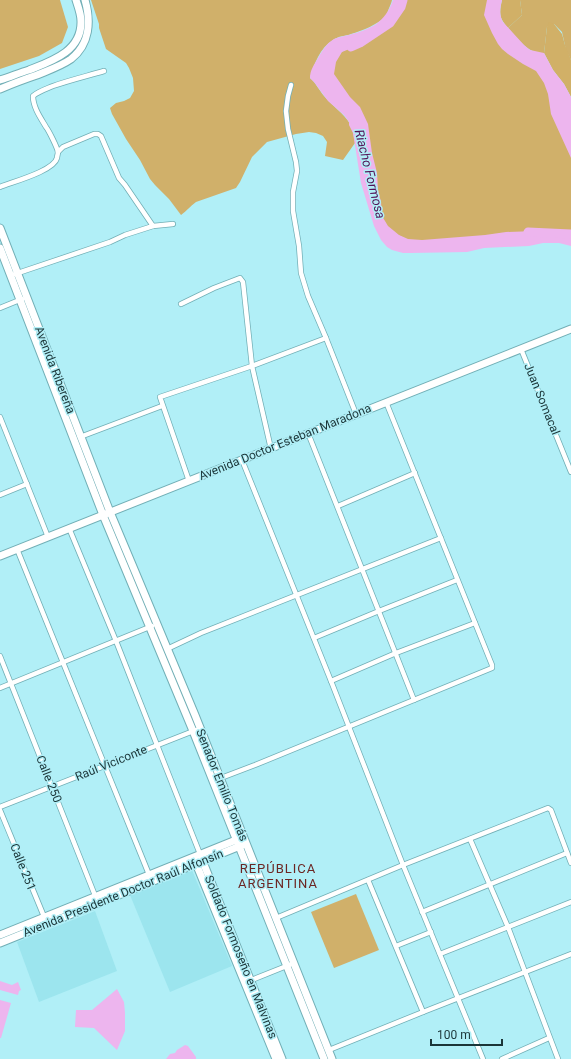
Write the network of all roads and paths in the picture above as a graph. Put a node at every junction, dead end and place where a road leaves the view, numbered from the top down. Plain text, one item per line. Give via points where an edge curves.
1 (76, 0) edge
2 (84, 0) edge
3 (104, 72) dead end
4 (0, 80) edge
5 (291, 85) dead end
6 (0, 89) edge
7 (58, 152) junction
8 (0, 187) edge
9 (173, 224) dead end
10 (153, 226) junction
11 (0, 228) edge
12 (0, 248) edge
13 (14, 274) junction
14 (23, 298) junction
15 (181, 304) dead end
16 (0, 308) edge
17 (571, 329) edge
18 (326, 338) junction
19 (521, 349) junction
20 (252, 366) junction
21 (386, 402) junction
22 (162, 406) junction
23 (356, 414) junction
24 (0, 417) edge
25 (2, 429) edge
26 (308, 433) junction
27 (77, 438) junction
28 (271, 448) junction
29 (242, 460) junction
30 (571, 472) edge
31 (415, 473) junction
32 (189, 481) junction
33 (27, 484) junction
34 (0, 495) edge
35 (338, 506) junction
36 (106, 514) junction
37 (69, 528) junction
38 (48, 537) junction
39 (441, 538) junction
40 (17, 549) junction
41 (0, 556) edge
42 (363, 569) junction
43 (457, 580) junction
44 (297, 595) junction
45 (379, 611) junction
46 (475, 623) junction
47 (154, 626) junction
48 (314, 638) junction
49 (116, 641) junction
50 (167, 649) junction
51 (396, 653) junction
52 (0, 656) edge
53 (63, 663) junction
54 (331, 681) junction
55 (11, 683) junction
56 (0, 688) edge
57 (414, 700) junction
58 (348, 727) junction
59 (196, 730) junction
60 (157, 744) junction
61 (104, 766) junction
62 (220, 778) junction
63 (213, 781) junction
64 (52, 786) junction
65 (0, 809) edge
66 (470, 839) junction
67 (241, 842) junction
68 (567, 853) junction
69 (198, 859) junction
70 (571, 863) edge
71 (403, 865) junction
72 (151, 878) junction
73 (368, 880) junction
74 (490, 884) junction
75 (97, 900) junction
76 (571, 902) edge
77 (422, 912) junction
78 (276, 918) junction
79 (45, 921) junction
80 (508, 927) junction
81 (431, 932) junction
82 (0, 935) edge
83 (0, 943) edge
84 (396, 946) junction
85 (440, 954) junction
86 (571, 954) edge
87 (291, 964) junction
88 (524, 972) junction
89 (248, 981) junction
90 (459, 999) junction
91 (423, 1012) junction
92 (549, 1038) junction
93 (328, 1050) junction
94 (276, 1059) edge
95 (282, 1059) edge
96 (324, 1059) edge
97 (332, 1059) edge
98 (483, 1059) edge
99 (502, 1059) edge
100 (558, 1059) edge

1 - 4 main road via 81,28 79,36 69,50 58,58
2 - 6 main road via 89,18 80,49 56,67
3 - 7 street via 67,81 33,96 36,108
5 - 18 street via 286,112 297,171 292,211 301,273
7 - 8 street via 57,160 52,166
7 - 10 street via 63,147 94,134 101,136 119,178
9 - 10 street
10 - 13 street
11 - 13 main road, Avenida Ribereña
12 - 13 main road, Avenida Ribereña
13 - 14 main road, Avenida Ribereña
14 - 16 street
14 - 27 main road, Avenida Ribereña
15 - 20 street via 240,278 243,282
17 - 19 main road, Avenida Doctor Esteban Maradona
18 - 20 street
18 - 23 street
19 - 21 main road, Avenida Doctor Esteban Maradona
19 - 30 street, Juan Somacal
20 - 22 street via 160,397
20 - 28 street
21 - 23 main road, Avenida Doctor Esteban Maradona
21 - 31 street
22 - 27 street
22 - 32 street
23 - 26 main road, Avenida Doctor Esteban Maradona
24 - 25 street
25 - 33 street
26 - 28 main road, Avenida Doctor Esteban Maradona
26 - 35 street
27 - 36 main road, Avenida Ribereña
28 - 29 main road, Avenida Doctor Esteban Maradona
29 - 32 main road, Avenida Doctor Esteban Maradona
29 - 44 street
31 - 35 street
31 - 39 street
32 - 36 main road, Avenida Doctor Esteban Maradona
33 - 34 street
33 - 38 street
35 - 42 street
36 - 37 main road, Avenida Doctor Esteban Maradona
36 - 47 main road, Senador Emilio Tomás
37 - 38 main road, Avenida Doctor Esteban Maradona
37 - 49 street
38 - 40 main road, Avenida Doctor Esteban Maradona
39 - 42 street
39 - 43 street
40 - 41 main road, Avenida Doctor Esteban Maradona
40 - 53 street
42 - 44 street
42 - 45 street
43 - 45 street
43 - 46 street
44 - 48 street
44 - 50 street
45 - 48 street
45 - 51 street
46 - 51 street
46 - 57 street via 492,668
47 - 49 street
47 - 50 main road, Senador Emilio Tomás
47 - 59 main road, Senador Emilio Tomás
48 - 54 street
49 - 53 street
49 - 60 street
50 - 59 main road, Senador Emilio Tomás
51 - 54 street
51 - 57 street
52 - 55 street, Calle 250
53 - 55 street
53 - 61 street
54 - 58 street
55 - 56 street
55 - 64 street, Calle 250
57 - 58 street
58 - 62 street
58 - 71 street
59 - 60 street, Raúl Viciconte
59 - 62 main road, Senador Emilio Tomás
59 - 63 main road, Senador Emilio Tomás
60 - 61 street, Raúl Viciconte
60 - 69 street
61 - 64 street, Raúl Viciconte
61 - 72 street
62 - 63 street
62 - 67 main road, Senador Emilio Tomás
63 - 67 main road, Senador Emilio Tomás
64 - 65 street, Raúl Viciconte
64 - 75 street, Calle 250
65 - 79 street, Calle 251
66 - 68 street via 548,808
66 - 71 street
66 - 74 street
67 - 69 main road, Avenida Presidente Doctor Raúl Alfonsín
67 - 78 main road, Senador Emilio Tomás
67 - 87 main road, Senador Emilio Tomás
68 - 70 street
68 - 74 street
69 - 72 main road, Avenida Presidente Doctor Raúl Alfonsín
69 - 89 main road, Soldado Formoseño en Malvinas
71 - 73 street
71 - 77 street
72 - 75 main road, Avenida Presidente Doctor Raúl Alfonsín
73 - 78 street
73 - 84 street
74 - 77 street
74 - 80 street
75 - 79 main road, Avenida Presidente Doctor Raúl Alfonsín
76 - 80 street
77 - 81 street
78 - 87 main road, Senador Emilio Tomás
79 - 82 main road, Avenida Presidente Doctor Raúl Alfonsín
79 - 83 main road, Avenida Presidente Doctor Raúl Alfonsín
80 - 85 street
80 - 88 street
81 - 84 street
81 - 85 street
84 - 91 street
85 - 90 street
86 - 88 street
87 - 89 street
87 - 93 main road, Senador Emilio Tomás
87 - 96 main road, Senador Emilio Tomás
88 - 90 street
88 - 92 street
89 - 94 main road, Soldado Formoseño en Malvinas
89 - 95 main road, Soldado Formoseño en Malvinas
90 - 91 street
90 - 98 street
91 - 93 street
92 - 99 street
92 - 100 street
93 - 97 main road, Senador Emilio Tomás

